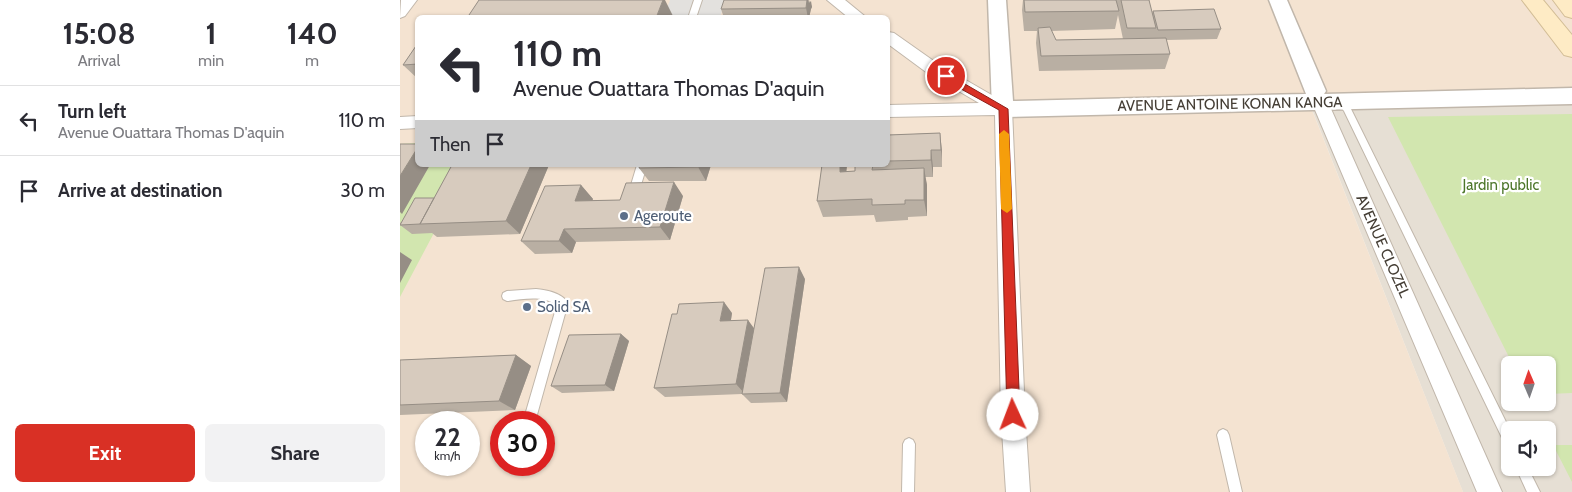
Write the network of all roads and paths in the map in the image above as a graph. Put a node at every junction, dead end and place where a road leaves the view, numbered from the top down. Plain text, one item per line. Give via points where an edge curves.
1 (410, 0) edge
2 (698, 0) edge
3 (835, 0) edge
4 (997, 0) edge
5 (1278, 0) edge
6 (1532, 0) edge
7 (1563, 0) edge
8 (1572, 10) edge
9 (400, 13) edge
10 (693, 15) edge
11 (856, 15) edge
12 (890, 43) edge
13 (1572, 50) edge
14 (1572, 96) edge
15 (1317, 97) junction
16 (1342, 102) junction
17 (1003, 109) junction
18 (890, 111) edge
19 (415, 122) edge
20 (400, 123) edge
21 (641, 167) edge
22 (636, 185) edge
23 (507, 296) dead end
24 (532, 411) edge
25 (1501, 424) edge
26 (1224, 435) dead end
27 (909, 444) dead end
28 (1526, 476) edge
29 (908, 492) edge
30 (1018, 492) edge
31 (1236, 492) edge
32 (1490, 492) edge
33 (1534, 492) edge

1 - 9 street
2 - 10 lane
3 - 11 street
4 - 17 street
5 - 15 street, AVENUE CLOZEL
6 - 13 main road
7 - 8 main road
12 - 17 street
14 - 16 street, AVENUE ANTOINE KONAN KANGA
15 - 16 street, AVENUE ANTOINE KONAN KANGA
15 - 17 street, AVENUE ANTOINE KONAN KANGA
15 - 32 street, AVENUE CLOZEL
16 - 25 lane
17 - 18 street, AVENUE ANTOINE KONAN KANGA
17 - 30 street
19 - 20 street
21 - 22 lane
23 - 24 lane via 542,294 563,303
26 - 31 lane
27 - 29 lane
28 - 33 lane

